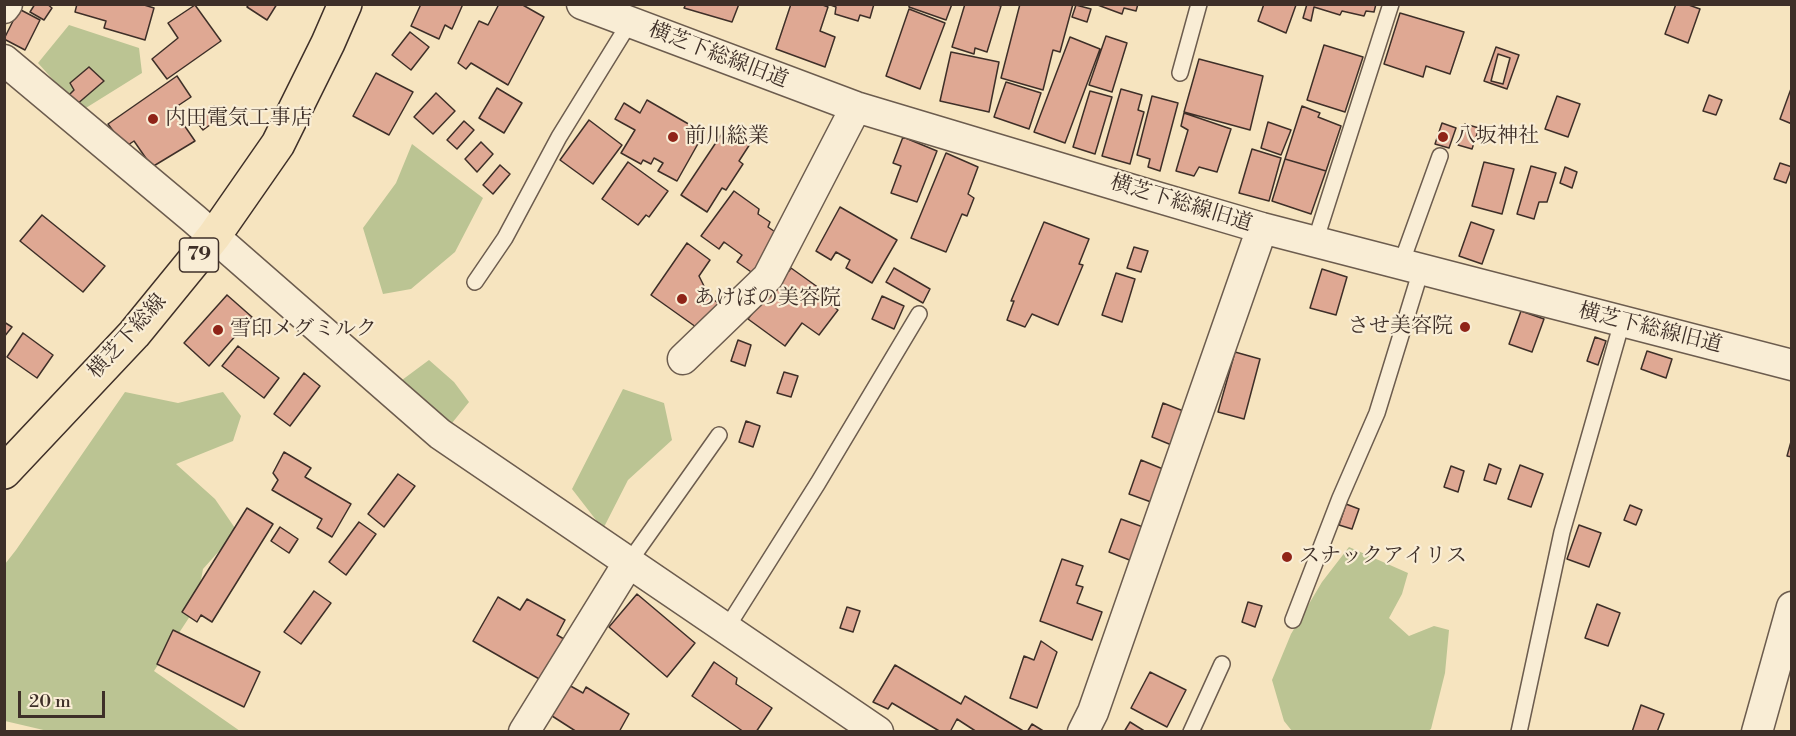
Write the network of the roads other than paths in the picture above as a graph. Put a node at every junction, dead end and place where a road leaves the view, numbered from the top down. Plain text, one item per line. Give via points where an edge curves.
1 (345, 4) edge
2 (582, 4) edge
3 (1199, 4) edge
4 (1390, 4) edge
5 (630, 22) junction
6 (4, 60) edge
7 (1180, 73) dead end
8 (856, 107) junction
9 (1440, 156) dead end
10 (1262, 228) junction
11 (214, 236) junction
12 (1314, 242) junction
13 (1411, 267) junction
14 (475, 282) dead end
15 (919, 314) dead end
16 (1622, 322) junction
17 (683, 359) dead end
18 (1791, 365) edge
19 (719, 435) dead end
20 (4, 472) edge
21 (629, 562) junction
22 (1791, 607) edge
23 (1293, 620) dead end
24 (726, 629) junction
25 (1222, 664) dead end
26 (1781, 683) edge
27 (524, 732) edge
28 (878, 732) edge
29 (1083, 732) edge
30 (1191, 732) edge
31 (1519, 732) edge
32 (1757, 732) edge

1 - 11 main road, 横芝下総線 / 79 via 278,144
2 - 5 street, 横芝下総線旧道
3 - 7 lane
4 - 12 lane
5 - 8 street, 横芝下総線旧道
5 - 14 lane via 505,238
6 - 11 street
8 - 10 street, 横芝下総線旧道
8 - 17 street via 768,277
9 - 13 lane
10 - 12 street, 横芝下総線旧道
10 - 29 street
11 - 20 main road, 横芝下総線 / 79 via 134,334
11 - 21 street via 440,434
12 - 13 street, 横芝下総線旧道
13 - 16 street, 横芝下総線旧道
13 - 23 lane via 1377,413
15 - 24 lane
16 - 18 street, 横芝下総線旧道
16 - 31 lane via 1562,532
19 - 21 lane
21 - 24 street
21 - 27 street
22 - 26 street
24 - 28 street
25 - 30 lane
26 - 32 street

